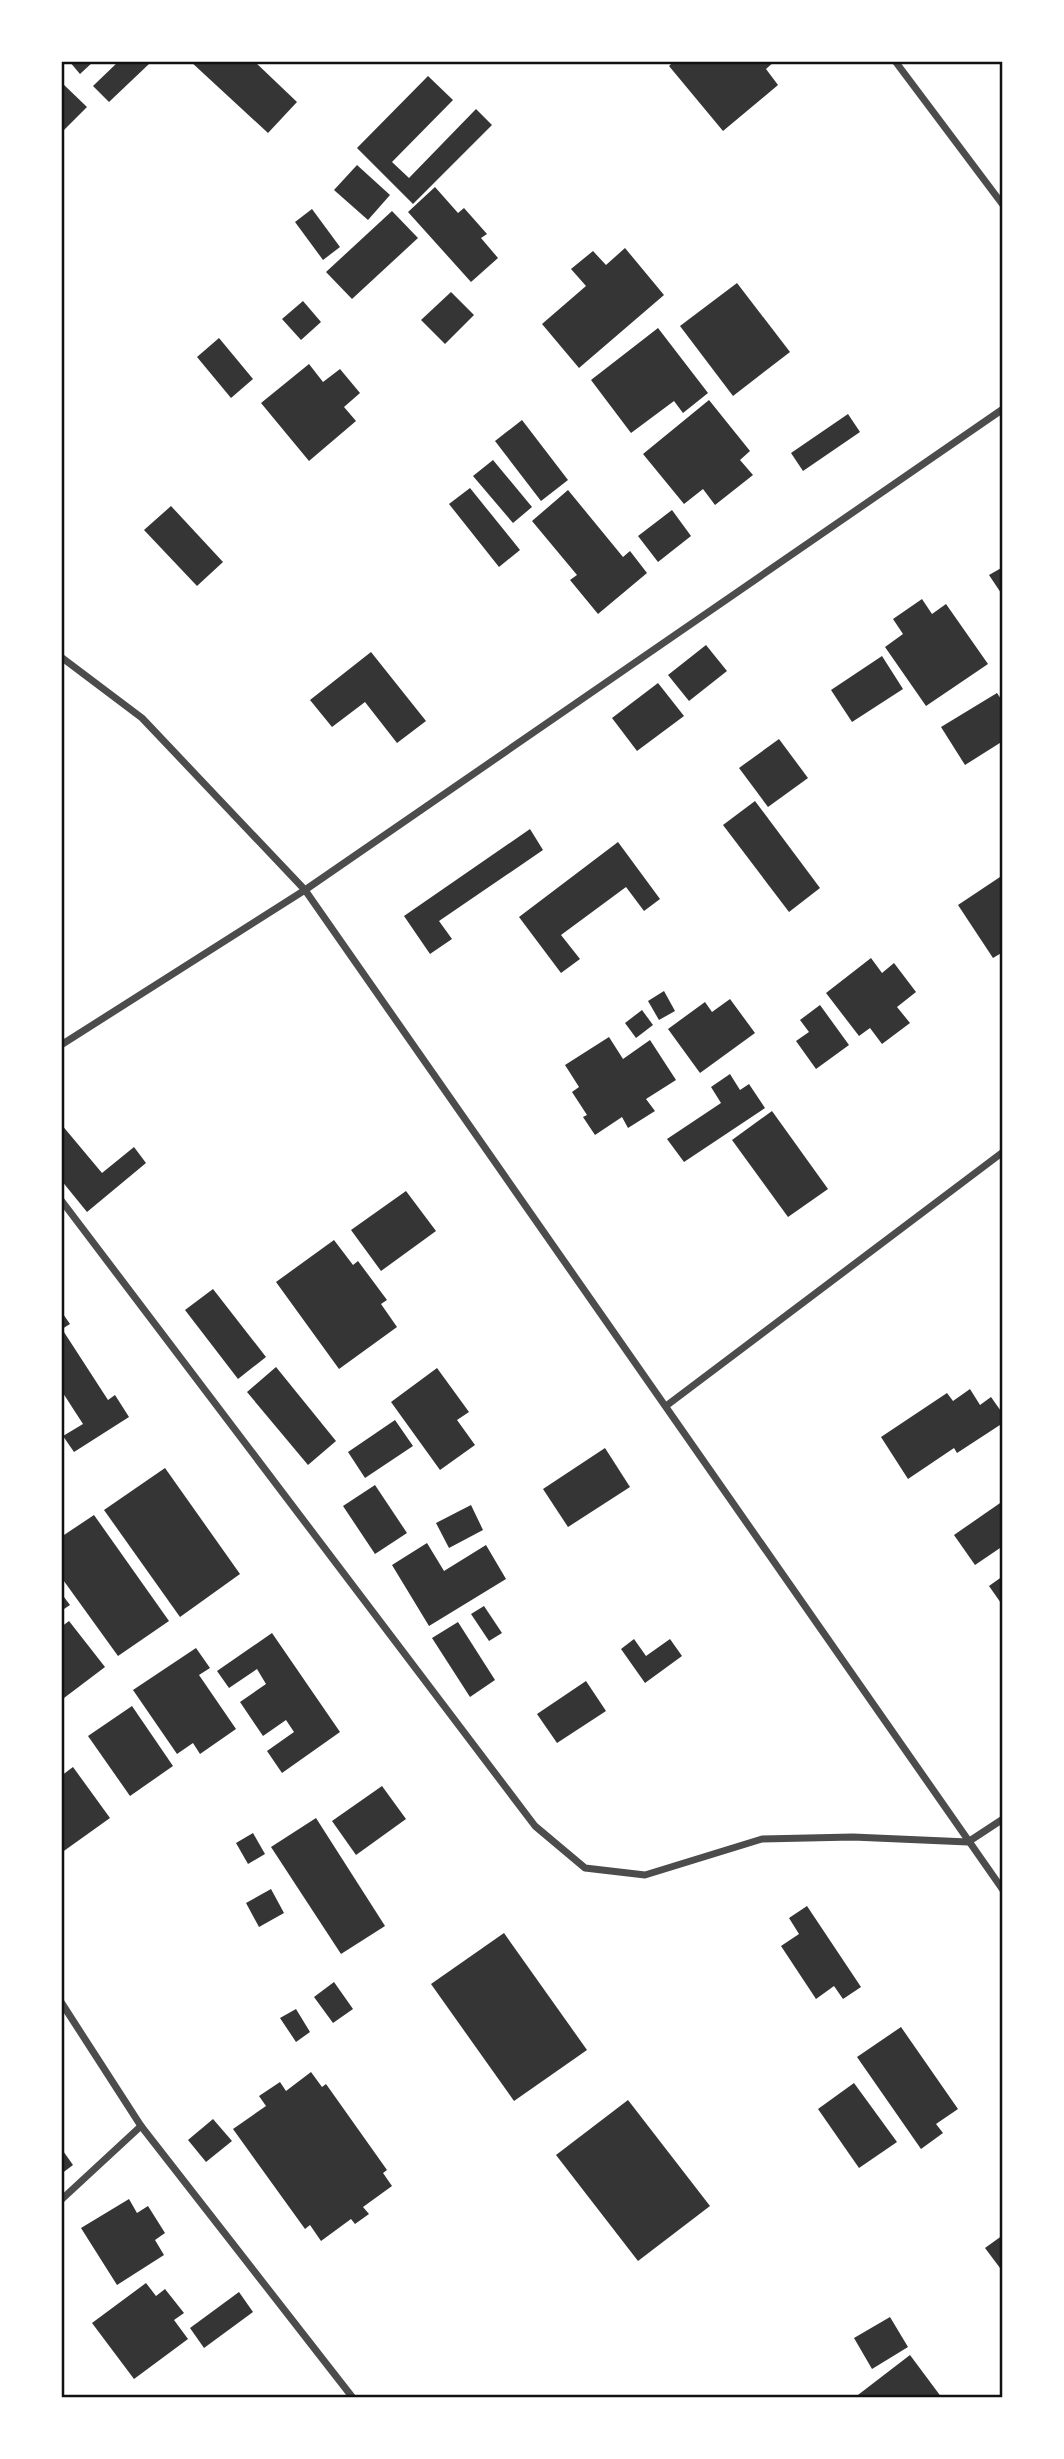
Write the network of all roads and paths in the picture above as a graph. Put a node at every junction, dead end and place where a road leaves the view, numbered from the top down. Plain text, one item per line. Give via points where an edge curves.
1 (895, 61) edge
2 (1003, 205) edge
3 (1003, 409) edge
4 (61, 657) edge
5 (305, 890) junction
6 (61, 1045) edge
7 (1003, 1152) edge
8 (61, 1200) edge
9 (666, 1406) junction
10 (1003, 1819) edge
11 (968, 1842) junction
12 (1003, 1890) edge
13 (61, 2002) edge
14 (141, 2126) junction
15 (61, 2200) edge
16 (353, 2398) edge

1 - 2 street
3 - 5 street
4 - 5 street via 142,718
5 - 6 street
5 - 9 street
7 - 9 street
8 - 11 street via 535,1826 584,1868 645,1875 762,1839
9 - 11 street
10 - 11 street
11 - 12 street
13 - 14 street
14 - 15 street
14 - 16 street

